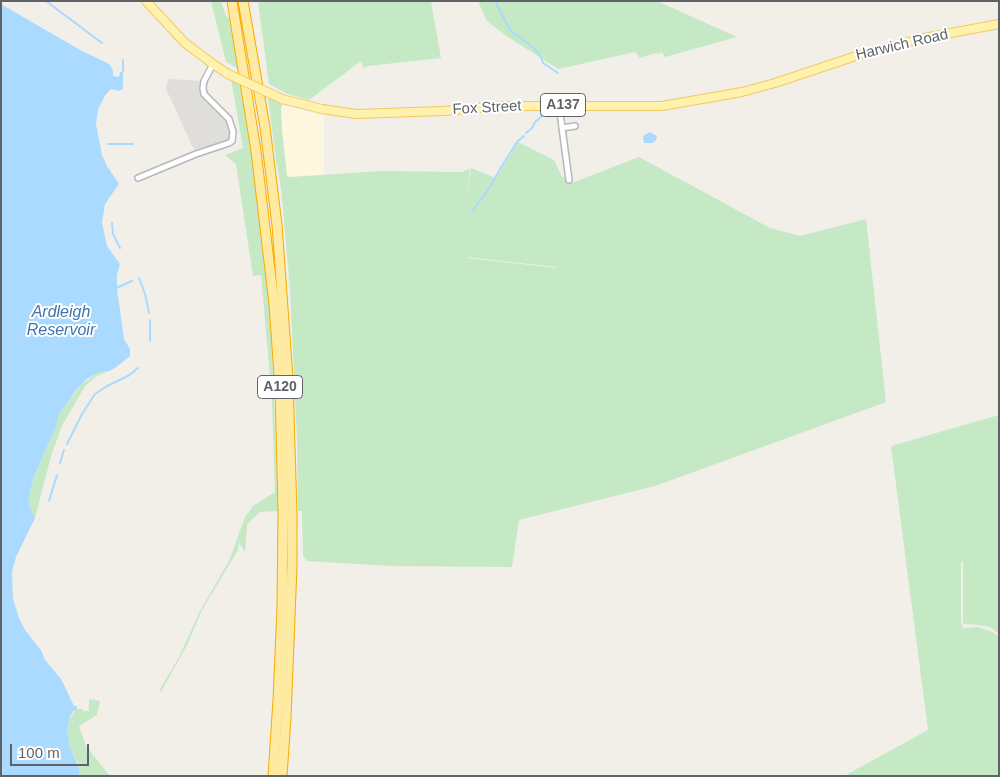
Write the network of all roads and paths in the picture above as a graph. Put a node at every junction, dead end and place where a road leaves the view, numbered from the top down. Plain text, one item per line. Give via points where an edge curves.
1 (146, 1) edge
2 (232, 1) edge
3 (243, 1) edge
4 (999, 24) edge
5 (841, 60) joint
6 (213, 64) junction
7 (560, 110) junction
8 (575, 126) dead end
9 (562, 128) junction
10 (138, 178) dead end
11 (569, 180) dead end
12 (273, 776) edge
13 (282, 776) edge

1 - 6 main road, A137 via 176,35
2 - 12 highway, A120 via 256,151 274,304 280,389 282,608
3 - 13 highway, A120 via 265,127 277,225 288,378 292,583
4 - 5 main road, Harwich Road / A137 via 924,38
5 - 7 main road, Fox Street / A137 via 760,88 701,100 642,107
6 - 7 main road, Fox Street / A137, bridge via 282,99 322,110 356,114 504,106
6 - 10 street via 202,88 229,119 232,141
7 - 9 street
8 - 9 street
9 - 11 street

